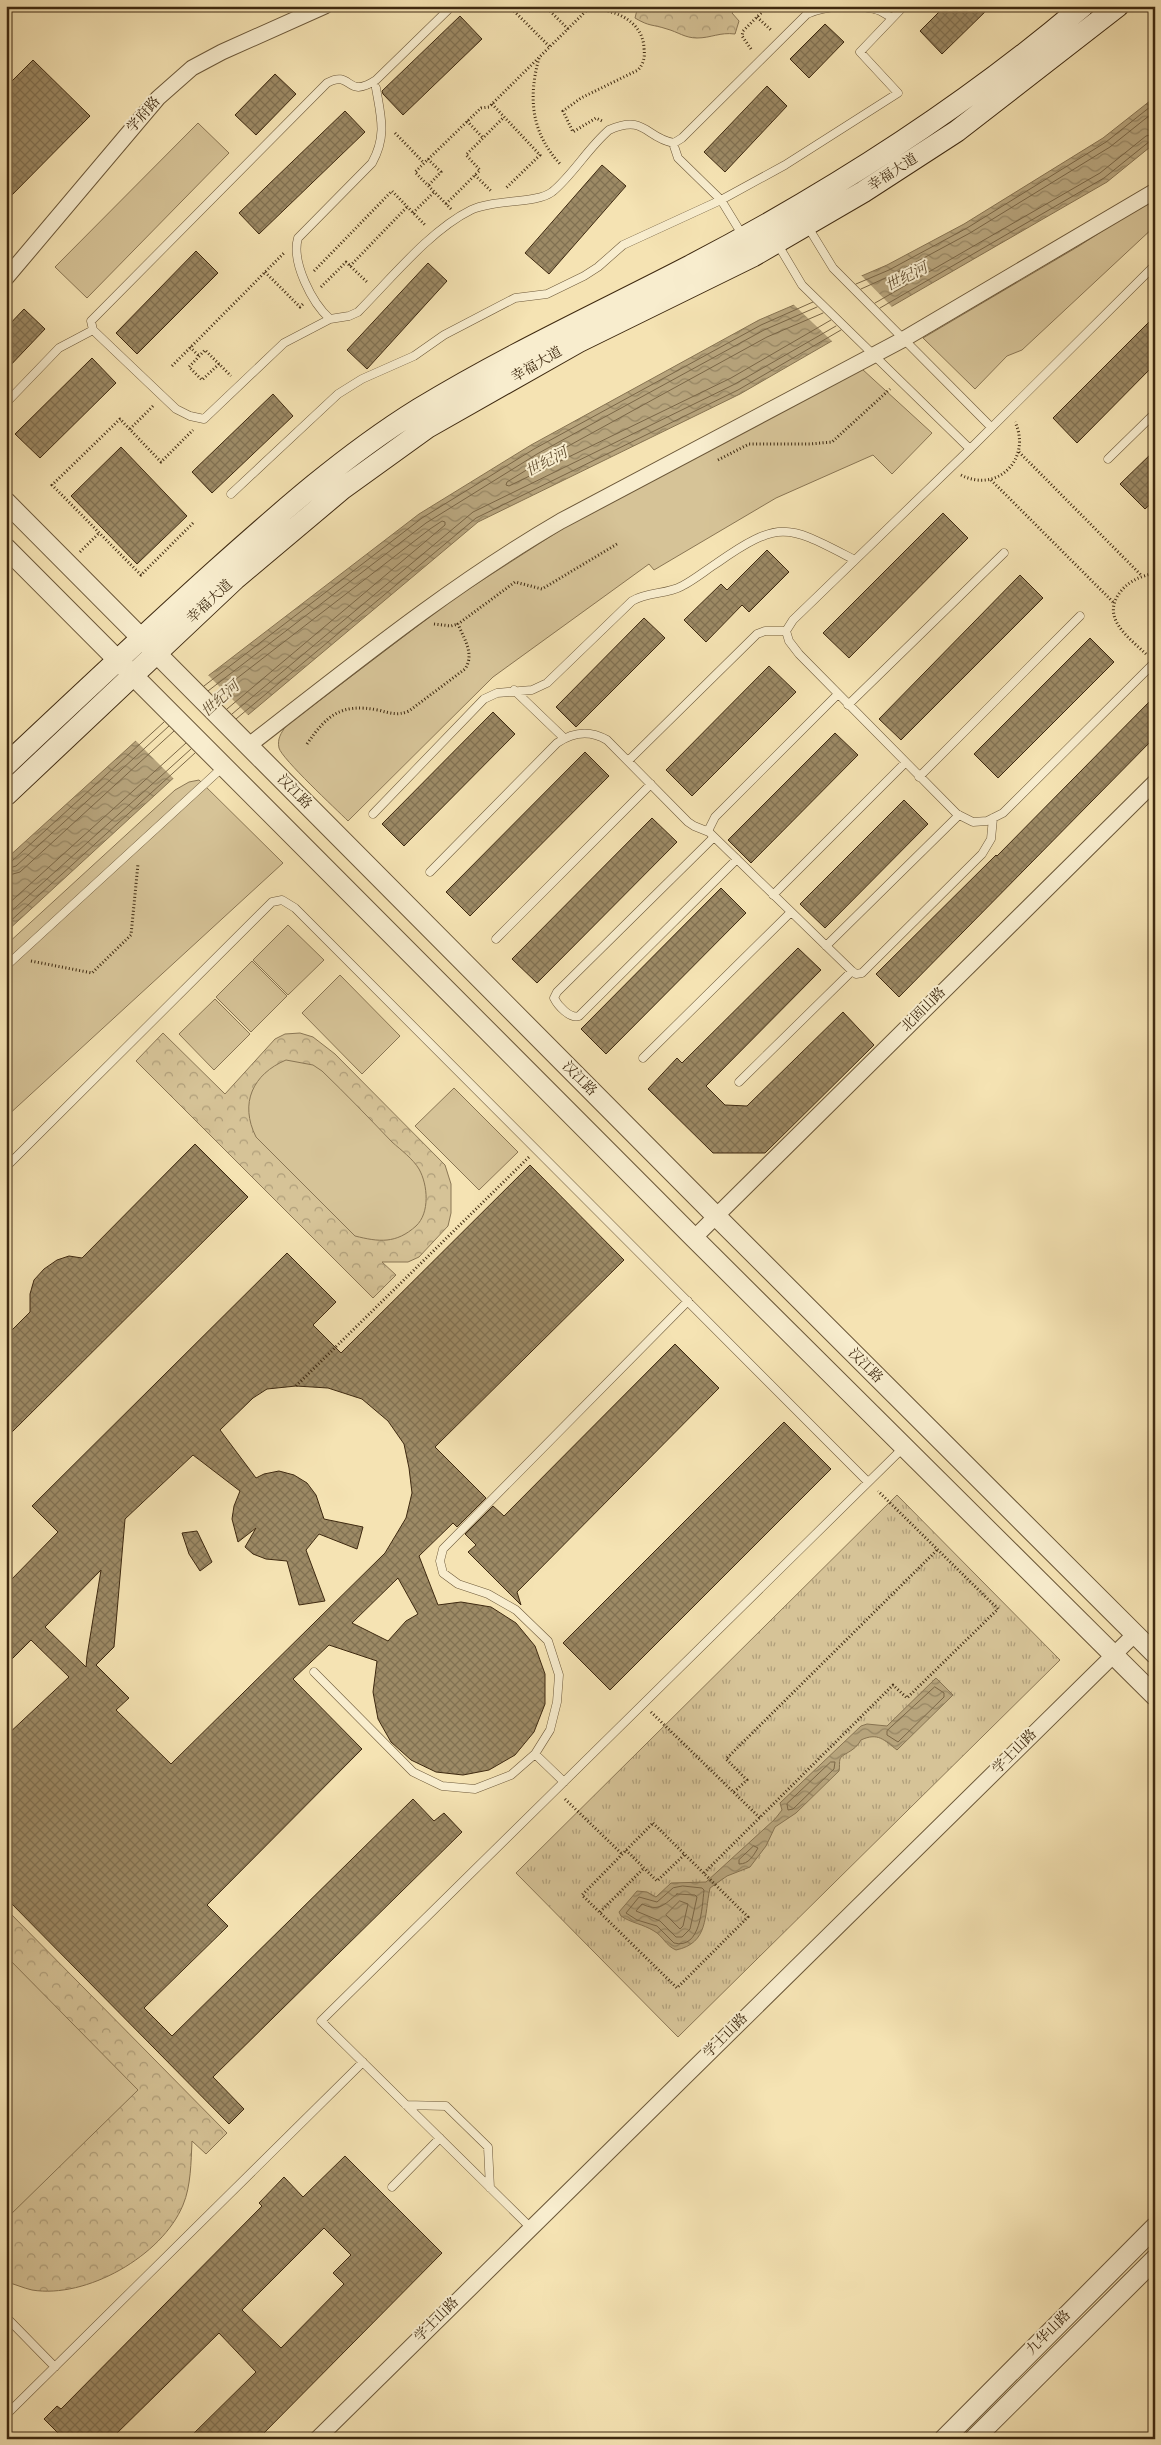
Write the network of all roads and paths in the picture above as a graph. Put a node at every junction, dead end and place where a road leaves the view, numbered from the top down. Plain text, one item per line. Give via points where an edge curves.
1 (325, 6) edge
2 (452, 6) edge
3 (509, 6) edge
4 (545, 6) edge
5 (591, 6) edge
6 (768, 6) edge
7 (904, 6) edge
8 (1083, 6) edge
9 (1118, 6) edge
10 (826, 7) edge
11 (587, 10) junction
12 (758, 17) junction
13 (892, 18) junction
14 (568, 29) junction
15 (770, 30) dead end
16 (550, 47) junction
17 (751, 49) dead end
18 (540, 57) junction
19 (376, 88) dead end
20 (492, 104) junction
21 (504, 117) junction
22 (382, 120) junction
23 (467, 121) junction
24 (607, 124) dead end
25 (483, 138) junction
26 (673, 143) junction
27 (428, 159) junction
28 (424, 163) junction
29 (561, 165) dead end
30 (475, 175) junction
31 (428, 186) junction
32 (1155, 190) edge
33 (503, 191) dead end
34 (434, 192) junction
35 (497, 198) dead end
36 (721, 200) junction
37 (446, 204) junction
38 (407, 207) junction
39 (413, 213) junction
40 (455, 213) dead end
41 (802, 215) junction
42 (426, 226) dead end
43 (771, 233) junction
44 (298, 238) junction
45 (748, 246) junction
46 (1155, 265) edge
47 (350, 266) junction
48 (265, 272) junction
49 (312, 274) dead end
50 (6, 278) edge
51 (368, 283) dead end
52 (312, 295) junction
53 (330, 319) junction
54 (93, 330) junction
55 (903, 338) junction
56 (190, 347) junction
57 (199, 356) junction
58 (874, 356) junction
59 (218, 364) junction
60 (172, 366) dead end
61 (231, 376) dead end
62 (900, 381) junction
63 (163, 396) junction
64 (6, 403) edge
65 (1009, 410) junction
66 (1155, 413) edge
67 (204, 419) junction
68 (991, 427) junction
69 (130, 430) junction
70 (970, 449) junction
71 (1019, 452) junction
72 (1108, 458) dead end
73 (718, 460) dead end
74 (949, 469) junction
75 (992, 480) junction
76 (231, 494) dead end
77 (6, 502) edge
78 (193, 523) dead end
79 (99, 533) junction
80 (617, 544) dead end
81 (6, 548) edge
82 (1004, 553) dead end
83 (855, 560) junction
84 (68, 564) junction
85 (1155, 573) edge
86 (1142, 576) junction
87 (1114, 604) junction
88 (1080, 616) dead end
89 (786, 631) junction
90 (142, 638) junction
91 (157, 653) junction
92 (118, 659) junction
93 (1155, 662) edge
94 (133, 674) junction
95 (514, 690) junction
96 (838, 694) junction
97 (848, 705) junction
98 (564, 738) junction
99 (244, 741) junction
100 (307, 744) dead end
101 (628, 760) junction
102 (219, 761) junction
103 (905, 763) junction
104 (6, 765) edge
105 (919, 777) junction
106 (1155, 782) edge
107 (651, 784) junction
108 (6, 795) edge
109 (373, 814) dead end
110 (959, 815) junction
111 (993, 818) junction
112 (712, 834) junction
113 (144, 859) dead end
114 (737, 859) junction
115 (430, 872) dead end
116 (773, 895) junction
117 (791, 912) junction
118 (496, 939) dead end
119 (826, 946) junction
120 (28, 960) dead end
121 (6, 966) edge
122 (852, 971) junction
123 (644, 1058) dead end
124 (739, 1082) dead end
125 (536, 1150) junction
126 (6, 1167) edge
127 (716, 1216) junction
128 (694, 1238) junction
129 (688, 1302) junction
130 (296, 1386) dead end
131 (904, 1447) junction
132 (868, 1482) junction
133 (938, 1550) junction
134 (1135, 1634) junction
135 (1155, 1654) edge
136 (1114, 1655) junction
137 (314, 1672) dead end
138 (1155, 1696) edge
139 (643, 1704) junction
140 (535, 1754) junction
141 (564, 1782) junction
142 (556, 1790) junction
143 (734, 1792) junction
144 (760, 1818) junction
145 (626, 1850) junction
146 (622, 1854) junction
147 (685, 1854) junction
148 (644, 1868) junction
149 (704, 1874) junction
150 (600, 1912) junction
151 (363, 2062) junction
152 (406, 2105) junction
153 (440, 2138) junction
154 (392, 2187) dead end
155 (490, 2188) junction
156 (1155, 2227) edge
157 (531, 2228) junction
158 (1155, 2259) edge
159 (6, 2317) edge
160 (56, 2367) junction
161 (6, 2416) edge
162 (317, 2439) edge
163 (944, 2439) edge
164 (974, 2439) edge

1 - 50 street, 学府路 via 192,68 158,98
2 - 54 lane via 376,80 360,89 343,79 327,83 91,321
3 - 16 path
4 - 14 path
5 - 11 path
6 - 12 path
7 - 13 lane
8 - 41 main road, 幸福大道 via 1030,52 860,170
9 - 41 main road, 幸福大道 via 957,131
10 - 13 lane via 876,9
10 - 26 lane via 806,14 682,138
11 - 14 path
11 - 24 path via 598,9 623,16 633,23 644,44 645,57 638,70 581,98 563,111 573,132 596,118
12 - 15 path
12 - 17 path via 743,31 742,36
13 - 36 lane via 860,52 898,93 785,165
14 - 16 path
16 - 18 path
18 - 20 path
18 - 29 path via 532,98 534,115 542,141
19 - 22 lane
20 - 21 path
20 - 23 path via 481,108
21 - 25 path
21 - 33 path via 540,155
22 - 28 path
22 - 44 lane via 381,144 372,163
23 - 25 path
23 - 27 path
25 - 30 path via 466,155 480,170
26 - 36 lane via 678,158
26 - 53 lane via 640,125 609,130 552,192 537,199 488,205 451,221 358,312
27 - 28 path
27 - 31 path via 441,172
28 - 31 path via 415,172
30 - 35 path
30 - 37 path
31 - 34 path
32 - 55 street
34 - 37 path
34 - 39 path
36 - 45 lane
36 - 76 lane via 623,245 584,276 547,294 515,298 414,356 338,394
37 - 40 path
38 - 39 path
38 - 47 path
38 - 49 path via 392,191
39 - 42 path
41 - 43 main road, 幸福大道
41 - 55 lane via 833,268
43 - 45 main road, 幸福大道
43 - 58 lane via 802,284
44 - 48 path
44 - 52 lane via 297,256 302,276
45 - 90 main road, 幸福大道 via 691,265 576,322 428,404 345,458
45 - 91 main road, 幸福大道 via 428,427 342,489 235,579
46 - 65 lane
47 - 51 path
47 - 52 path via 346,262
48 - 52 path via 300,307
48 - 56 path
52 - 53 lane
53 - 67 lane via 284,343
54 - 63 lane
54 - 64 lane via 59,348
55 - 58 street
55 - 68 lane
56 - 57 path
56 - 60 path
57 - 59 path via 205,350
57 - 59 path via 188,368 202,380
58 - 62 lane
58 - 99 street via 512,549
59 - 61 path
62 - 70 lane
62 - 73 path via 832,442 749,444
63 - 67 lane via 176,409
63 - 69 path
65 - 68 lane
65 - 71 path via 1021,438
66 - 72 lane
67 - 69 path via 161,462
68 - 70 lane
69 - 79 path via 120,419 52,485
70 - 74 lane
71 - 75 path via 1007,470
71 - 86 path
74 - 75 path via 972,479
74 - 83 lane
75 - 87 path
77 - 84 street, 汉江路
78 - 79 path via 141,575
79 - 84 path
80 - 100 path via 542,589 515,582 458,624 470,661 409,711 399,715 376,710 341,710 319,726
81 - 92 street
82 - 97 lane
83 - 89 lane via 793,620
83 - 95 lane via 799,533 782,531 749,540 682,586 641,595 547,683 532,690
84 - 90 street, 汉江路
85 - 86 path
86 - 87 path via 1126,585
87 - 93 path via 1113,612 1125,634
88 - 105 lane
89 - 96 lane via 799,654
89 - 101 lane via 757,634
90 - 91 street, 汉江路
90 - 92 main road, 幸福大道
91 - 94 main road, 幸福大道
91 - 99 street, 汉江路
92 - 94 street
92 - 104 main road, 幸福大道
93 - 111 lane via 1003,813
94 - 102 street
94 - 108 main road, 幸福大道
95 - 98 lane
95 - 109 lane via 484,699
96 - 97 lane
96 - 112 lane via 715,817 711,822
97 - 103 lane
98 - 101 lane via 576,733 599,735
98 - 115 lane
99 - 127 street, 汉江路
101 - 107 lane
102 - 121 lane
102 - 128 street
103 - 105 lane
103 - 116 lane
105 - 110 lane
106 - 127 street, 北固山路
107 - 112 lane via 694,826
107 - 118 lane
110 - 111 lane via 973,822
110 - 119 lane
111 - 122 lane via 991,839 982,854 862,973
112 - 114 lane
112 - 114 lane via 557,992 556,1003 570,1015 579,1016
113 - 120 path via 137,866 131,935 92,973
114 - 116 lane
116 - 117 lane
117 - 119 lane
117 - 123 lane
119 - 122 lane
122 - 124 lane
125 - 126 lane via 295,908 282,900 272,902
125 - 129 lane
125 - 130 path
127 - 128 street, 北固山路
127 - 134 street, 汉江路
128 - 131 street
129 - 132 lane
129 - 140 lane via 443,1550 440,1561 443,1573 458,1584 488,1594 516,1610 548,1641 559,1675 557,1702 550,1730
131 - 132 lane
131 - 136 street
132 - 133 path
132 - 139 lane
133 - 143 path via 726,1759 746,1780
133 - 144 path via 998,1609 907,1698 893,1684
134 - 135 street, 汉江路
134 - 136 street, 学士山路
136 - 138 street
136 - 157 street, 学士山路
137 - 140 lane via 413,1772 442,1786 475,1789 511,1775
139 - 141 lane
139 - 143 path
140 - 141 lane
141 - 142 lane
142 - 146 path
142 - 151 lane via 321,2021
143 - 144 path
144 - 149 path
145 - 146 path
145 - 147 path via 653,1823
145 - 148 path
146 - 150 path via 582,1894
147 - 148 path via 657,1881
147 - 149 path
148 - 150 path
149 - 150 path via 748,1917 677,1988
151 - 152 lane
151 - 160 lane
152 - 153 lane
152 - 155 lane via 446,2106 488,2146
153 - 154 lane
153 - 155 lane
155 - 157 lane
156 - 163 street, 九华山路
157 - 162 street, 学士山路
158 - 164 street, 九华山路
159 - 160 lane
160 - 161 lane

